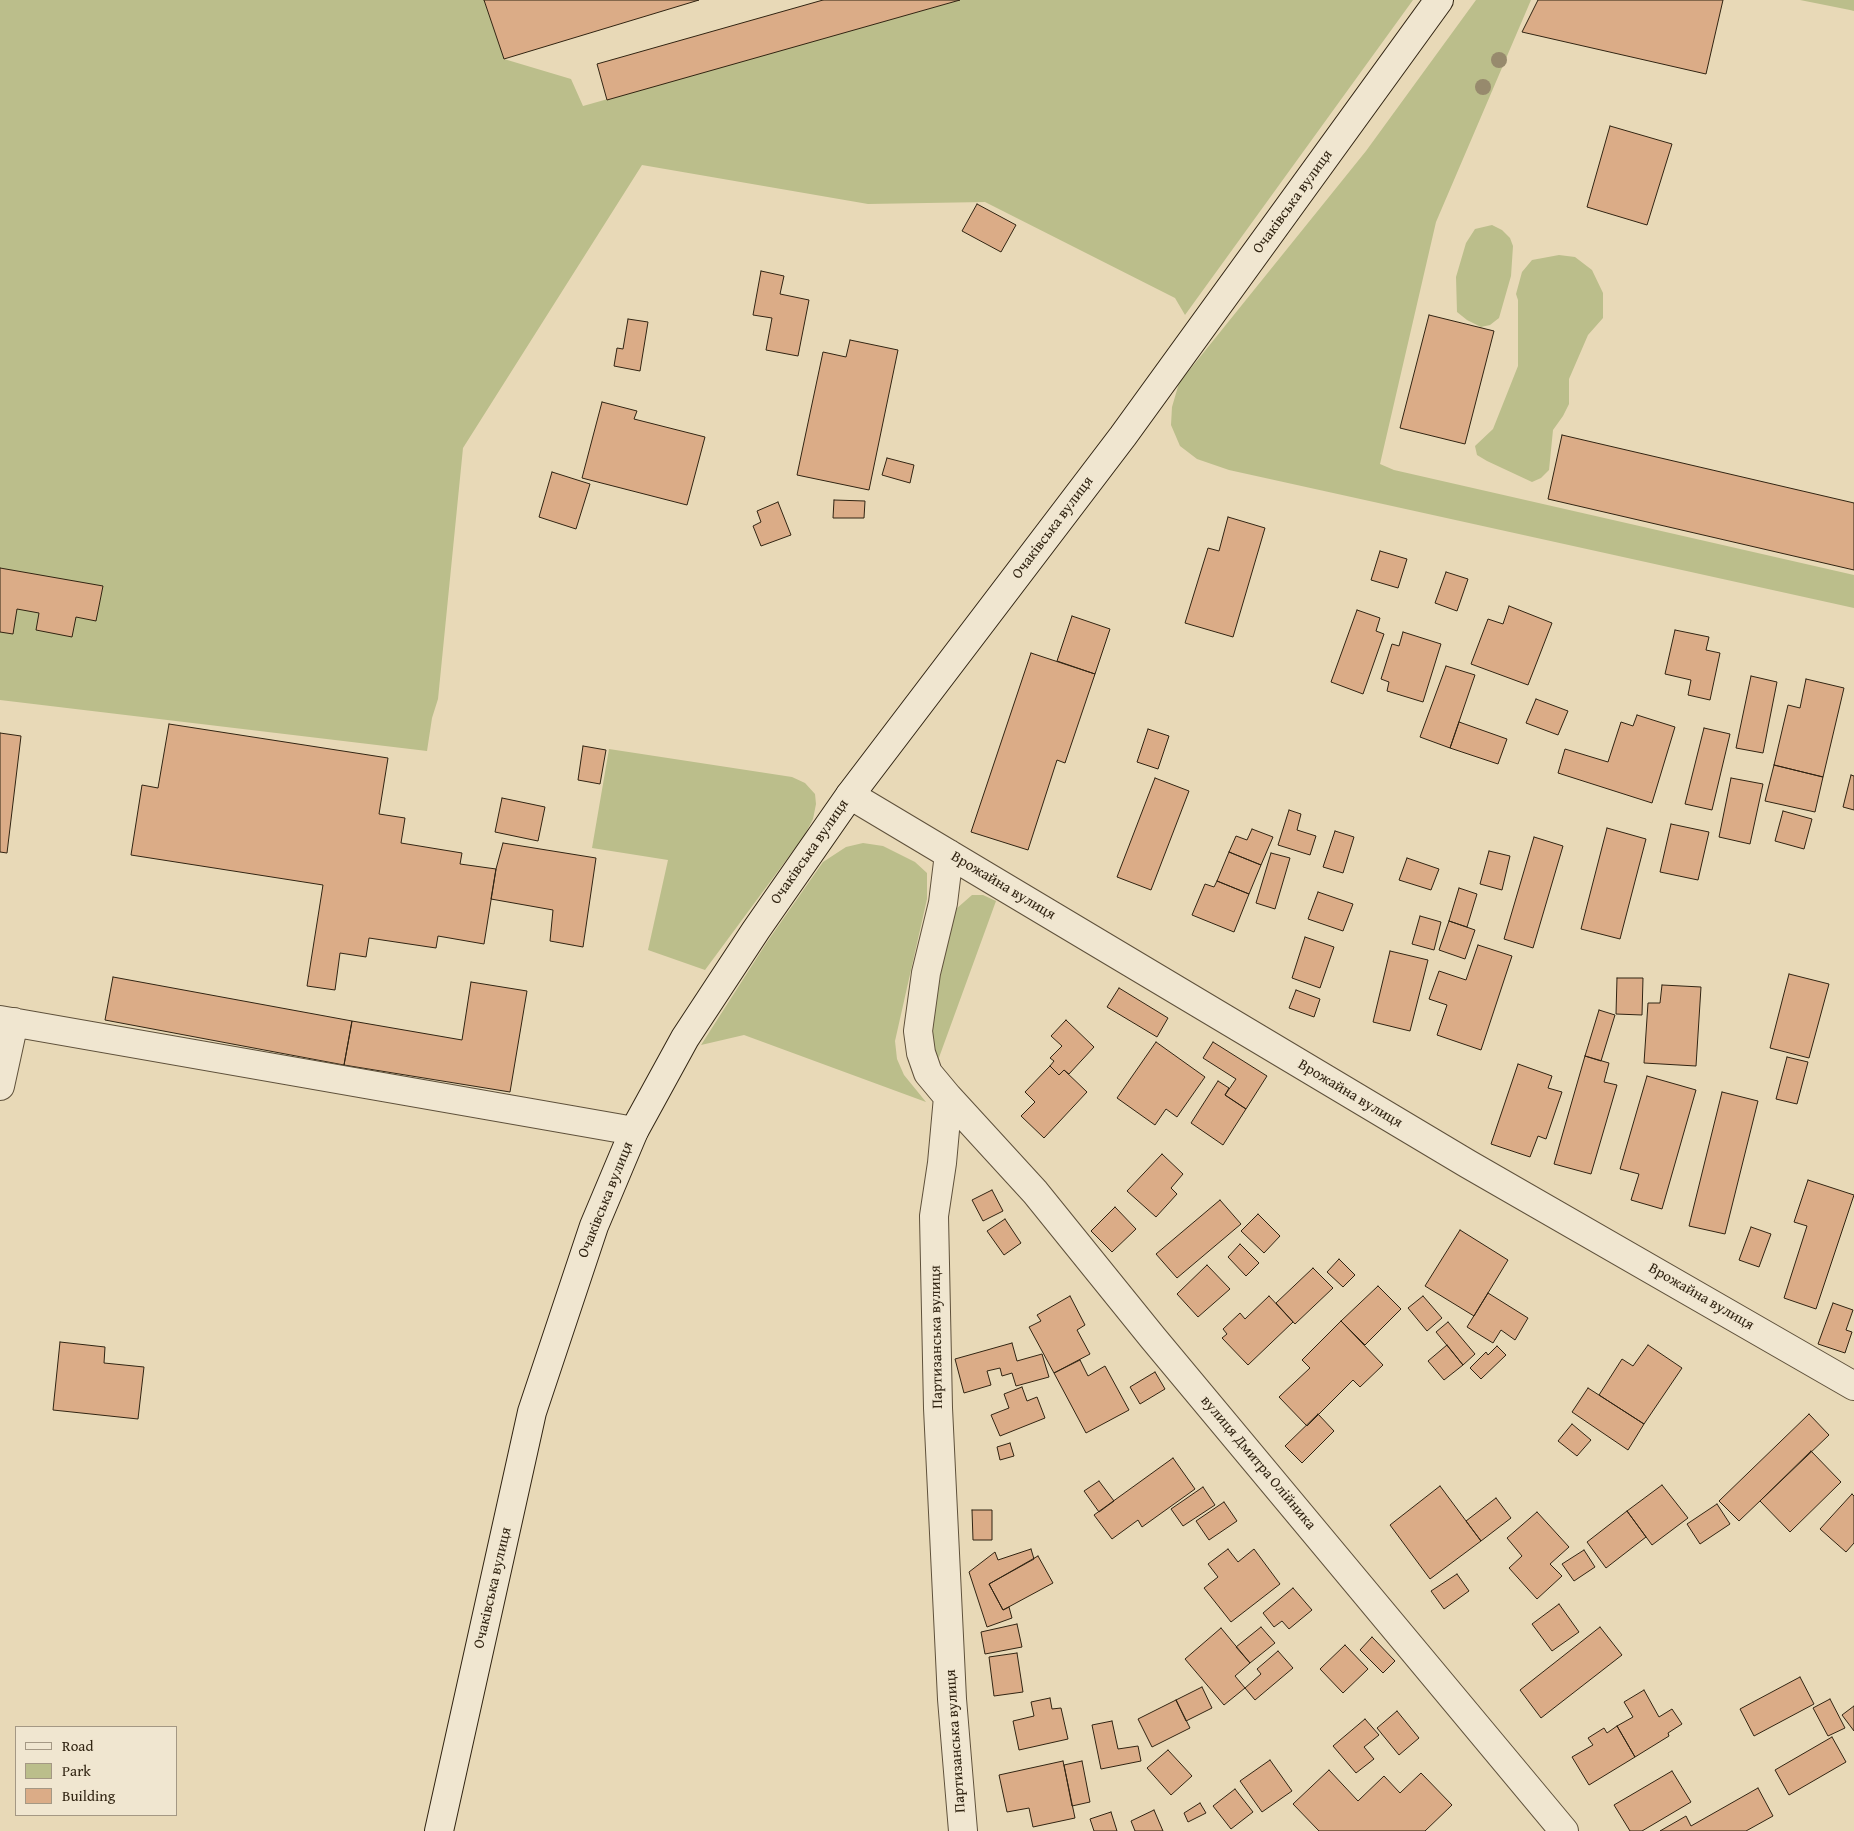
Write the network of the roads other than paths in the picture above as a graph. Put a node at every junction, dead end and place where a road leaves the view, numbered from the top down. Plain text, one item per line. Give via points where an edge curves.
1 (1439, 0) edge
2 (850, 796) junction
3 (949, 854) junction
4 (7, 1021) edge
5 (0, 1086) edge
6 (948, 1097) junction
7 (634, 1131) junction
8 (1854, 1386) edge
9 (439, 1831) edge
10 (964, 1831) edge
11 (1564, 1831) edge

1 - 2 street, Очаківська вулиця via 1123,436
2 - 3 street, Врожайна вулиця
2 - 7 street, Очаківська вулиця via 684,1038
3 - 6 street via 943,904 926,973 918,1031 928,1073
3 - 8 street, Врожайна вулиця via 1468,1164
4 - 5 street
4 - 7 street
6 - 10 street, Партизанська вулиця via 934,1216 938,1408 952,1699
6 - 11 street, вулиця Дмитра Олійника via 1035,1192
7 - 9 street, Очаківська вулиця via 594,1226 532,1412

